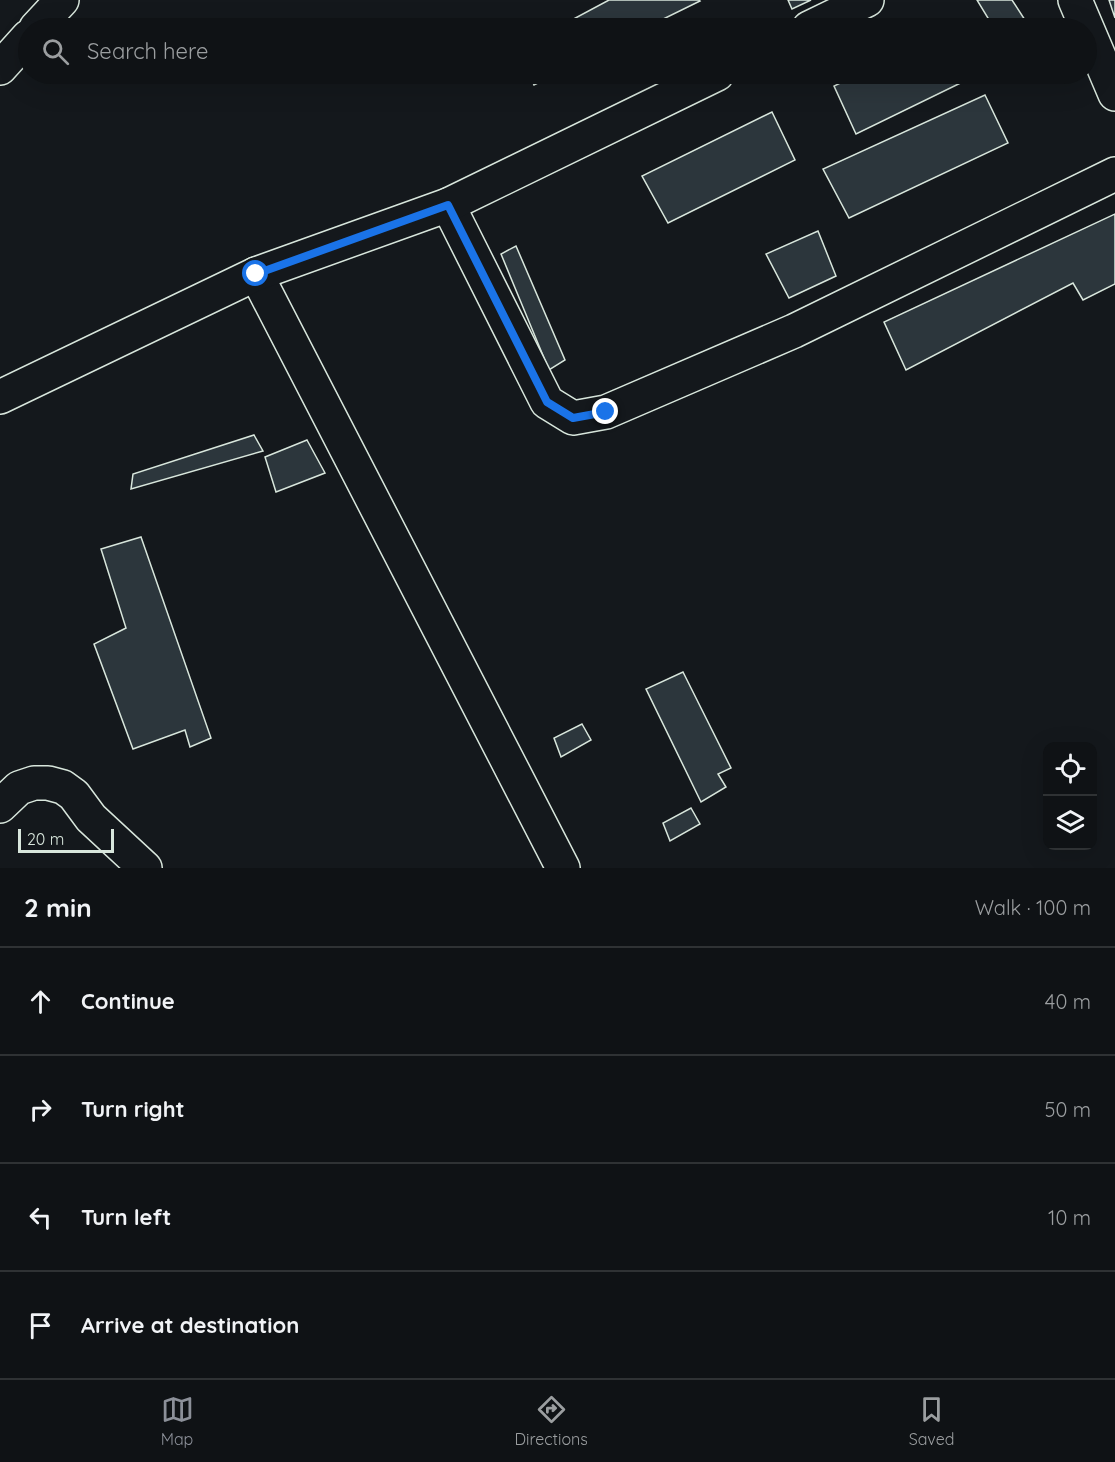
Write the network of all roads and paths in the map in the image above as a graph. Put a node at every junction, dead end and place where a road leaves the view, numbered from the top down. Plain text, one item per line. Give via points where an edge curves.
1 (62, 0) edge
2 (867, 0) edge
3 (1075, 0) edge
4 (45, 18) edge
5 (830, 18) edge
6 (1083, 18) edge
7 (18, 48) edge
8 (1097, 52) edge
9 (0, 68) edge
10 (696, 84) edge
11 (1115, 94) edge
12 (1115, 174) edge
13 (448, 205) junction
14 (256, 274) junction
15 (0, 397) edge
16 (0, 806) edge
17 (145, 868) edge
18 (563, 868) edge

1 - 4 street
2 - 5 street
3 - 6 street
7 - 9 street
8 - 11 street
10 - 13 street
12 - 13 street via 794,331 606,412 573,418 547,402
13 - 14 street
14 - 15 street
14 - 18 street
16 - 17 street via 19,788 34,783 63,787

